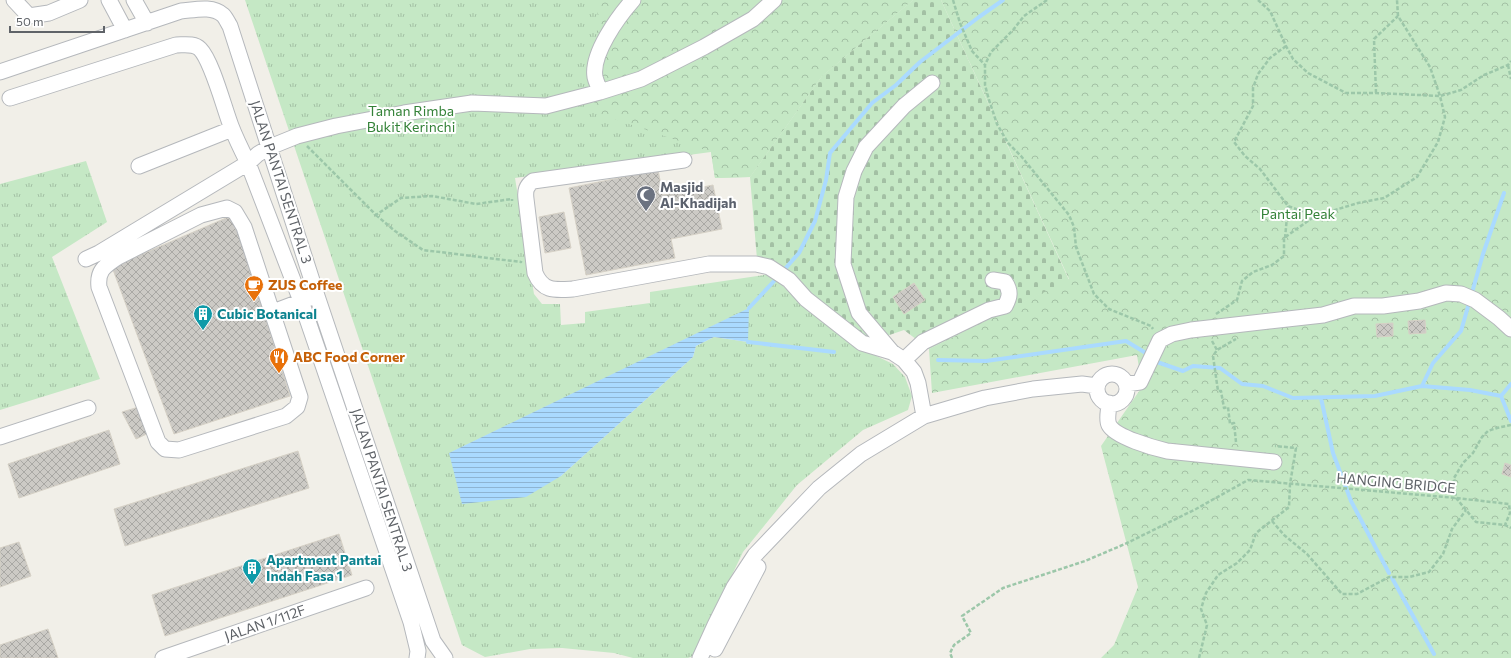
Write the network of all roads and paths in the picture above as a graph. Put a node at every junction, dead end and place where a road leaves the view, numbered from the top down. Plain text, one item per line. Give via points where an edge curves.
1 (14, 0) edge
2 (80, 0) edge
3 (109, 0) edge
4 (134, 0) edge
5 (633, 0) edge
6 (774, 0) edge
7 (953, 0) edge
8 (1047, 0) edge
9 (1258, 0) edge
10 (1397, 0) edge
11 (1398, 16) junction
12 (147, 23) junction
13 (125, 30) junction
14 (1286, 46) junction
15 (1511, 61) edge
16 (1508, 65) junction
17 (985, 66) junction
18 (2, 69) edge
19 (1511, 79) edge
20 (932, 83) dead end
21 (600, 92) junction
22 (1376, 93) junction
23 (1440, 96) junction
24 (10, 98) dead end
25 (232, 128) junction
26 (297, 136) junction
27 (270, 147) junction
28 (684, 160) dead end
29 (248, 163) junction
30 (139, 166) dead end
31 (512, 205) dead end
32 (1288, 206) junction
33 (376, 215) junction
34 (1315, 216) junction
35 (1284, 238) junction
36 (525, 256) dead end
37 (86, 259) dead end
38 (993, 280) dead end
39 (317, 296) junction
40 (302, 301) junction
41 (273, 312) junction
42 (1248, 323) junction
43 (1208, 329) junction
44 (1511, 329) edge
45 (1158, 344) junction
46 (1217, 350) junction
47 (898, 356) junction
48 (1126, 384) junction
49 (1097, 386) junction
50 (1109, 403) junction
51 (88, 408) dead end
52 (924, 416) junction
53 (1510, 425) edge
54 (0, 437) edge
55 (1236, 442) dead end
56 (1275, 446) dead end
57 (1274, 462) dead end
58 (1290, 484) junction
59 (1456, 498) junction
60 (1466, 510) junction
61 (1272, 521) junction
62 (1505, 525) junction
63 (1511, 528) edge
64 (771, 537) junction
65 (366, 588) dead end
66 (433, 641) junction
67 (163, 658) edge
68 (417, 658) edge
69 (430, 658) edge
70 (445, 658) edge
71 (700, 658) edge
72 (710, 658) edge
73 (952, 658) edge
74 (1199, 658) edge

1 - 2 street via 29,16 49,13
3 - 13 street
4 - 12 street
5 - 21 street via 609,32 598,56 595,76
6 - 21 street via 753,19 704,47 642,79
7 - 17 path via 972,51
8 - 17 path via 1024,16 991,52
9 - 14 path via 1270,11
10 - 11 path
11 - 22 path via 1374,39
11 - 23 path via 1430,67
12 - 13 street, JALAN PANTAI SENTRAL 3
12 - 27 street, JALAN PANTAI SENTRAL 3 via 181,11 197,9 211,9 222,14 230,26
13 - 18 street, JALAN PANTAI SENTRAL 3
14 - 22 path via 1293,59 1308,74 1346,93
14 - 32 path via 1270,58 1258,74 1252,106 1234,142 1260,169
15 - 16 path
16 - 19 path
16 - 23 path via 1484,74 1461,90
17 - 45 path via 985,85 998,124 1008,143 1069,215 1074,228 1076,247 1094,294 1109,309 1151,326
20 - 47 street via 904,106 866,147 854,171 846,198 842,264 859,313
21 - 26 street via 546,106 472,104 427,110 336,126
22 - 23 path
23 - 34 path via 1445,117 1438,142 1417,177 1384,198
24 - 25 street via 176,45 192,45 199,48 210,66
25 - 29 street
25 - 30 street
26 - 27 street
26 - 33 path
27 - 29 street
27 - 39 street, JALAN PANTAI SENTRAL 3
28 - 47 street via 533,181 527,185 525,192 535,273 539,282 548,288 573,289 709,264 756,264 769,267 789,280 806,299 862,343
29 - 37 street
29 - 40 street
31 - 33 path via 512,199 476,204 432,196 416,196 401,198
32 - 34 path
32 - 35 path
33 - 36 path via 424,250 520,262
34 - 35 path
35 - 43 path via 1284,256 1272,265 1253,272 1242,281 1237,300 1212,316
38 - 47 street via 1005,282 1010,290 1005,306 990,310
39 - 40 street
39 - 66 street, JALAN PANTAI SENTRAL 3
40 - 41 street
40 - 68 street via 411,622 418,651
41 - 41 street via 300,397 297,407 286,416 179,450 165,449 158,442 99,288 98,278 101,271 118,258 201,215 227,208 235,212 244,227
42 - 43 street
42 - 44 street via 1323,315 1354,306 1383,306 1419,301 1446,293 1461,294 1470,298
42 - 46 path via 1248,331 1244,336
43 - 45 street via 1172,334
43 - 46 path
45 - 48 street via 1140,382
46 - 55 path via 1213,356 1218,391 1221,391 1224,408 1228,407 1230,424 1234,424
47 - 52 street via 914,372
48 - 49 street via 1118,375 1109,374 1102,378
48 - 50 street via 1126,393 1121,400
49 - 50 street via 1100,397
49 - 52 street via 1082,384 1033,389 985,398
50 - 57 street via 1108,422 1112,429 1152,448
51 - 54 street
52 - 64 street via 855,459 819,488
53 - 59 path via 1488,431 1482,437 1454,478
56 - 58 path via 1296,448
58 - 59 path, HANGING BRIDGE
58 - 61 path via 1289,507
58 - 73 path, HANGING BRIDGE via 1248,480 1124,544 1085,561 1003,588 962,616 971,633 954,645 950,653
59 - 60 path
59 - 62 path, HANGING BRIDGE via 1509,504 1510,513
60 - 61 path via 1452,529 1443,554 1429,572 1409,577 1389,576 1357,594 1342,594 1307,554
60 - 62 path via 1476,522
61 - 74 path via 1256,533 1250,550 1218,576 1206,593 1201,609 1207,625
62 - 63 path
64 - 71 street via 755,555 734,588
64 - 72 street
65 - 67 street, JALAN 1/112F
66 - 69 street, JALAN PANTAI SENTRAL 3
66 - 70 street, JALAN PANTAI SENTRAL 3

